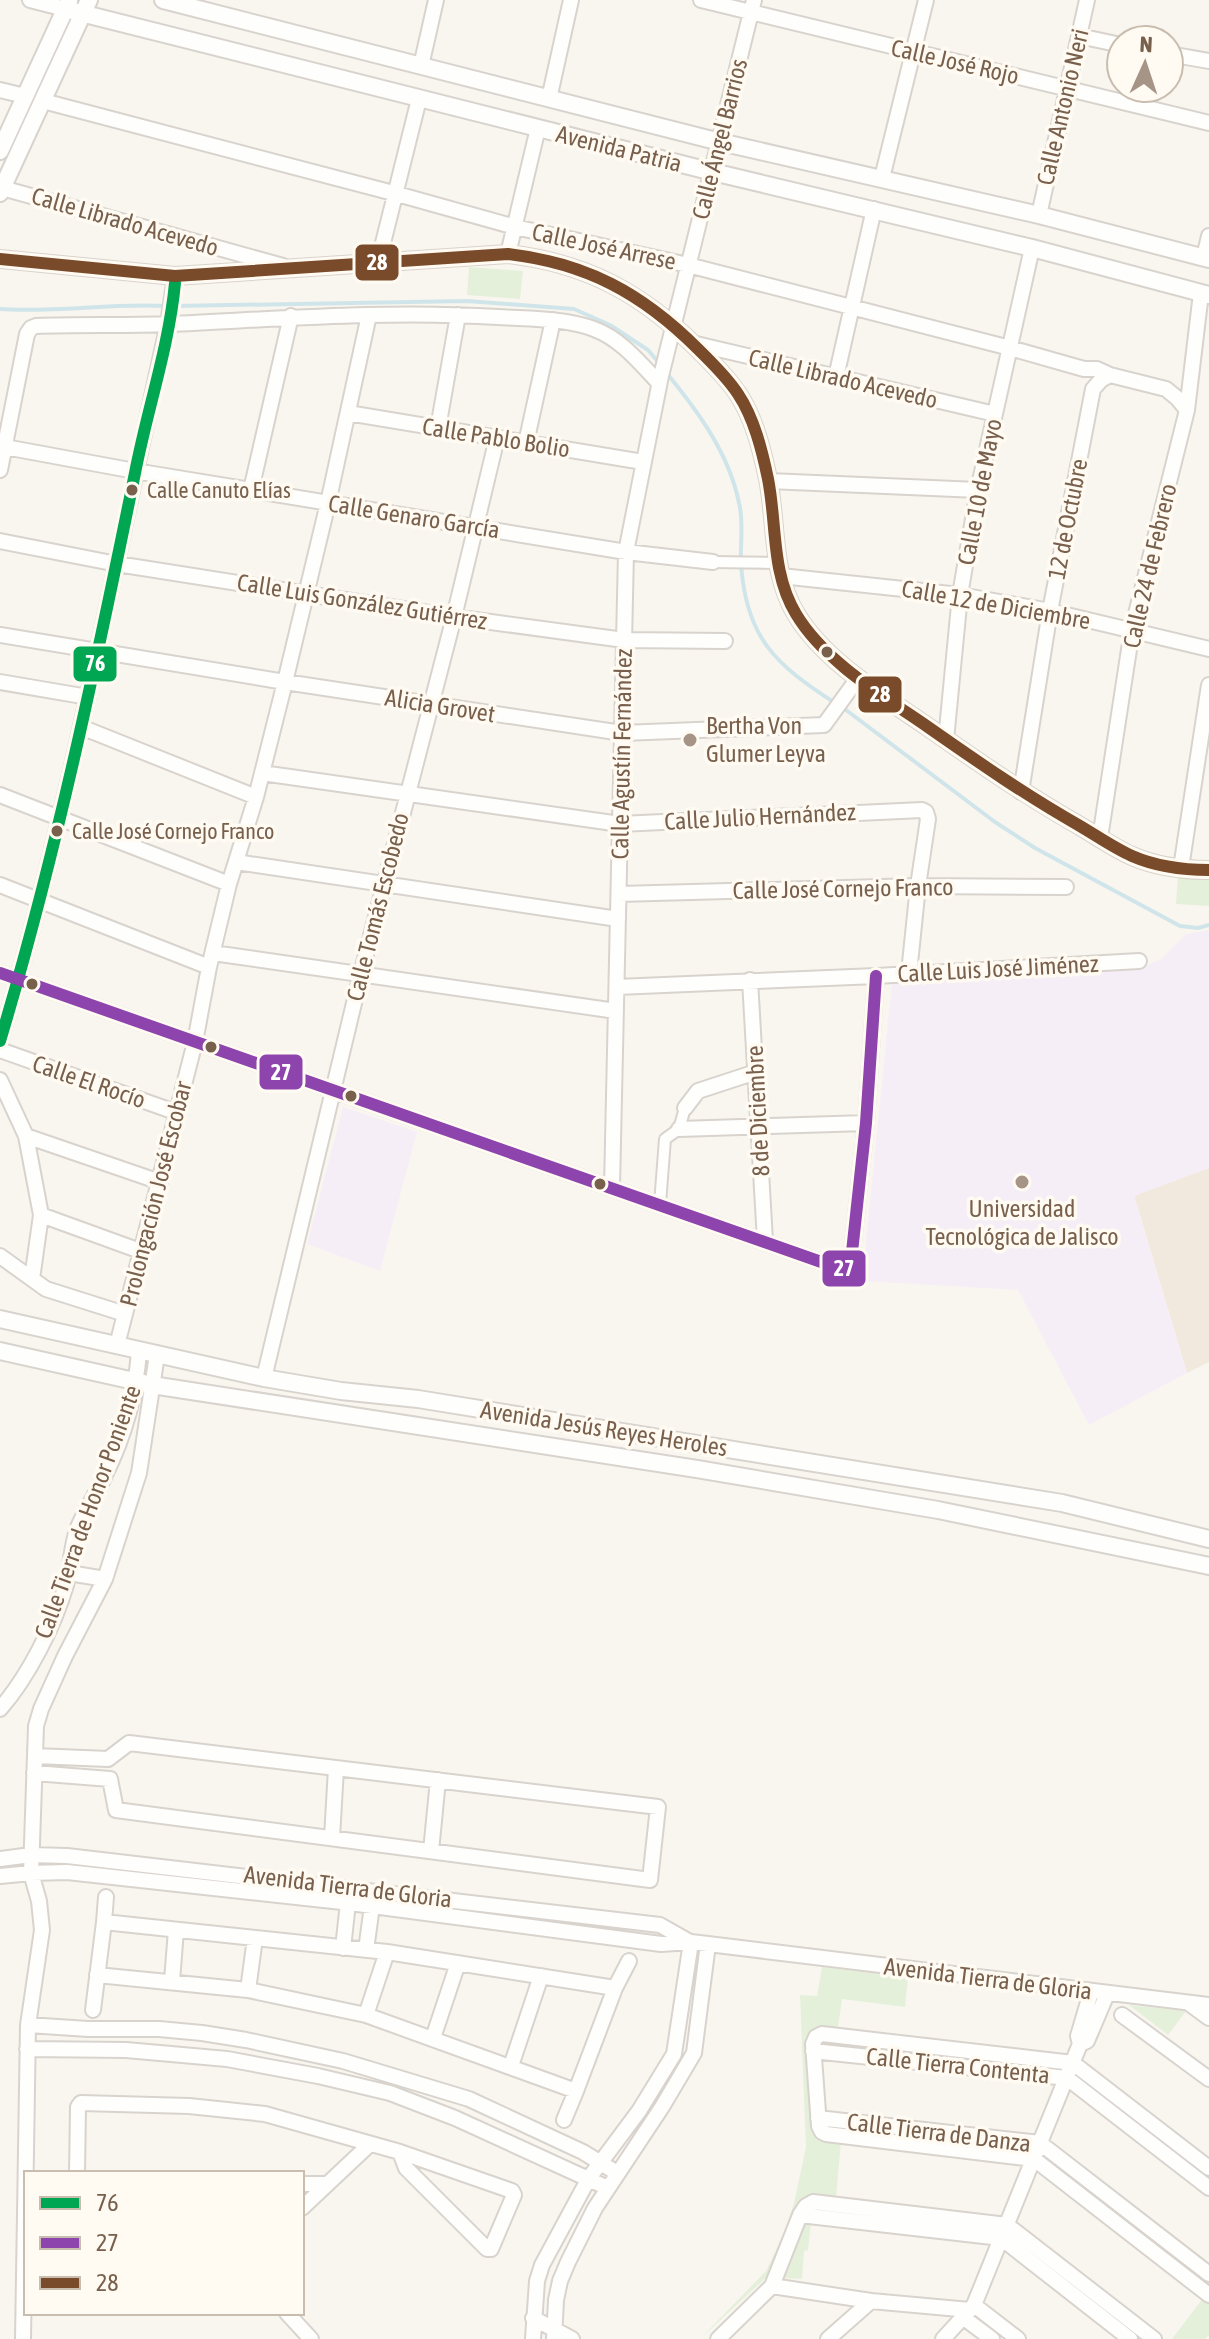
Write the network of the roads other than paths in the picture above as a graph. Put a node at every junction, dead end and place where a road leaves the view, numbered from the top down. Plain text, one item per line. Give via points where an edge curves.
1 (30, 0) edge
2 (163, 0) edge
3 (436, 0) edge
4 (571, 0) edge
5 (701, 0) edge
6 (926, 0) edge
7 (1087, 0) edge
8 (67, 5) edge
9 (753, 6) edge
10 (86, 7) edge
11 (1079, 36) junction
12 (1105, 42) edge
13 (914, 52) junction
14 (1185, 57) edge
15 (1209, 61) edge
16 (421, 66) junction
17 (1067, 89) junction
18 (0, 90) edge
19 (25, 96) junction
20 (419, 99) junction
21 (549, 99) junction
22 (43, 101) junction
23 (1209, 123) edge
24 (538, 128) junction
25 (720, 142) junction
26 (0, 151) edge
27 (713, 172) junction
28 (882, 178) junction
29 (1, 191) edge
30 (397, 194) junction
31 (874, 209) junction
32 (1039, 215) junction
33 (515, 227) junction
34 (1209, 236) edge
35 (1032, 248) junction
36 (508, 254) junction
37 (1206, 258) edge
38 (0, 259) edge
39 (378, 263) junction
40 (688, 265) junction
41 (293, 269) junction
42 (175, 282) junction
43 (1205, 294) edge
44 (851, 307) junction
45 (369, 315) junction
46 (458, 315) junction
47 (291, 316) junction
48 (553, 320) junction
49 (168, 322) junction
50 (672, 330) junction
51 (692, 343) junction
52 (1010, 348) junction
53 (1084, 369) junction
54 (1110, 375) junction
55 (1192, 375) junction
56 (836, 377) junction
57 (660, 379) junction
58 (1093, 389) junction
59 (1166, 389) junction
60 (1187, 410) junction
61 (348, 413) junction
62 (995, 414) junction
63 (438, 428) junction
64 (497, 438) junction
65 (526, 443) junction
66 (5, 447) junction
67 (643, 462) junction
68 (0, 470) edge
69 (135, 471) junction
70 (769, 481) junction
71 (251, 490) junction
72 (978, 490) junction
73 (328, 503) junction
74 (476, 528) junction
75 (0, 541) edge
76 (626, 552) junction
77 (713, 562) joint
78 (117, 564) junction
79 (780, 569) junction
80 (306, 593) junction
81 (960, 595) junction
82 (1050, 611) junction
83 (454, 617) junction
84 (1132, 630) junction
85 (0, 635) edge
86 (624, 640) junction
87 (725, 641) dead end
88 (1209, 649) edge
89 (98, 652) junction
90 (0, 682) edge
91 (285, 682) junction
92 (854, 684) junction
93 (1209, 685) edge
94 (88, 697) junction
95 (431, 705) junction
96 (81, 727) junction
97 (622, 733) junction
98 (946, 740) junction
99 (262, 773) junction
100 (1021, 792) junction
101 (407, 794) junction
102 (0, 795) edge
103 (256, 797) junction
104 (60, 820) junction
105 (620, 824) junction
106 (1100, 838) junction
107 (236, 862) junction
108 (1181, 868) junction
109 (1209, 870) edge
110 (229, 884) junction
111 (0, 885) edge
112 (383, 885) junction
113 (918, 886) junction
114 (1066, 887) dead end
115 (619, 894) junction
116 (39, 901) junction
117 (618, 919) junction
118 (211, 960) junction
119 (1139, 961) dead end
120 (0, 973) edge
121 (909, 973) junction
122 (361, 974) junction
123 (876, 976) junction
124 (19, 980) junction
125 (750, 980) junction
126 (617, 987) junction
127 (616, 1011) junction
128 (0, 1041) edge
129 (195, 1042) junction
130 (0, 1050) edge
131 (756, 1072) junction
132 (0, 1080) edge
133 (333, 1089) junction
134 (685, 1108) joint
135 (178, 1113) junction
136 (866, 1123) junction
137 (760, 1125) junction
138 (679, 1129) junction
139 (26, 1136) junction
140 (160, 1182) junction
141 (612, 1187) junction
142 (660, 1204) junction
143 (41, 1215) junction
144 (765, 1241) junction
145 (143, 1252) junction
146 (0, 1256) edge
147 (32, 1279) junction
148 (125, 1314) junction
149 (0, 1319) edge
150 (117, 1345) junction
151 (0, 1351) edge
152 (139, 1351) junction
153 (157, 1355) junction
154 (264, 1378) junction
155 (144, 1383) junction
156 (946, 1484) junction
157 (938, 1510) junction
158 (1209, 1539) edge
159 (1209, 1566) edge
160 (69, 1573) junction
161 (105, 1579) junction
162 (0, 1709) edge
163 (35, 1756) junction
164 (336, 1768) junction
165 (34, 1773) junction
166 (438, 1780) junction
167 (332, 1838) junction
168 (431, 1851) junction
169 (31, 1855) junction
170 (0, 1859) edge
171 (31, 1873) junction
172 (0, 1876) edge
173 (106, 1897) dead end
174 (348, 1903) junction
175 (372, 1906) junction
176 (104, 1922) junction
177 (176, 1930) junction
178 (255, 1938) junction
179 (691, 1942) junction
180 (708, 1944) junction
181 (343, 1948) junction
182 (366, 1950) junction
183 (387, 1952) junction
184 (629, 1961) dead end
185 (458, 1963) junction
186 (97, 1975) junction
187 (541, 1976) junction
188 (172, 1981) junction
189 (615, 1988) junction
190 (248, 1990) junction
191 (1099, 1993) junction
192 (1189, 2003) junction
193 (1209, 2005) edge
194 (93, 2010) dead end
195 (366, 2015) junction
196 (1122, 2015) dead end
197 (1209, 2018) edge
198 (28, 2025) junction
199 (433, 2038) junction
200 (27, 2049) junction
201 (813, 2051) junction
202 (1073, 2063) junction
203 (511, 2066) junction
204 (1067, 2078) junction
205 (1209, 2079) edge
206 (576, 2091) junction
207 (564, 2120) dead end
208 (820, 2125) junction
209 (1040, 2143) junction
210 (370, 2144) junction
211 (400, 2152) junction
212 (1034, 2159) junction
213 (600, 2161) junction
214 (1209, 2168) edge
215 (26, 2171) edge
216 (77, 2171) edge
217 (617, 2173) junction
218 (589, 2178) junction
219 (304, 2184) edge
220 (327, 2184) junction
221 (608, 2188) junction
222 (1209, 2188) edge
223 (304, 2206) edge
224 (800, 2215) junction
225 (1004, 2232) junction
226 (1209, 2274) edge
227 (24, 2280) edge
228 (772, 2286) junction
229 (1209, 2295) edge
230 (871, 2301) junction
231 (969, 2311) junction
232 (289, 2315) edge
233 (533, 2318) junction
234 (544, 2336) edge
235 (23, 2339) edge
236 (311, 2339) edge
237 (572, 2339) edge
238 (718, 2339) edge
239 (828, 2339) edge
240 (943, 2339) edge
241 (992, 2339) edge
242 (1018, 2339) edge
243 (1130, 2339) edge
244 (1154, 2339) edge

1 - 8 street, Avenida Patria
2 - 16 street, Avenida Patria
3 - 16 street
4 - 21 street
5 - 9 street, Calle José Rojo
6 - 13 street
7 - 11 street, Calle Antonio Neri
8 - 10 street, Avenida Patria
8 - 19 street
9 - 13 street, Calle José Rojo
9 - 25 street, Calle Ángel Barrios
10 - 20 street, Avenida Patria
10 - 22 street
11 - 12 street
11 - 17 street, Calle Antonio Neri
13 - 17 street, Calle José Rojo
13 - 28 street
14 - 15 street
16 - 21 street, Avenida Patria
17 - 23 street, Calle José Rojo
17 - 32 street, Calle Antonio Neri
18 - 19 street
19 - 26 street
20 - 24 street, Avenida Patria
20 - 30 street
21 - 25 street, Avenida Patria
22 - 29 street
22 - 30 street, Calle José Arrese
24 - 27 street, Avenida Patria
24 - 33 street
25 - 27 street, Calle Ángel Barrios
25 - 28 street, Avenida Patria
27 - 31 street, Avenida Patria
27 - 40 street, Calle Ángel Barrios
28 - 32 street, Avenida Patria
29 - 41 street, Calle Librado Acevedo
30 - 33 street, Calle José Arrese
30 - 39 street
31 - 35 street, Avenida Patria
31 - 44 street
32 - 37 street, Avenida Patria
33 - 36 street
33 - 40 street, Calle José Arrese
34 - 37 street
35 - 43 street, Avenida Patria
35 - 52 street, Calle 10 de Mayo
36 - 39 street
36 - 50 street via 576,267 628,291
38 - 42 street
39 - 41 street
40 - 44 street, Calle José Arrese
40 - 50 street, Calle Ángel Barrios
41 - 42 street
42 - 49 street
43 - 55 street, Calle 24 de Febrero
44 - 52 street, Calle José Arrese
44 - 56 street
45 - 46 street
45 - 47 street
45 - 61 street, Prolongación José Escobar
46 - 48 street
46 - 63 street
47 - 49 street
47 - 71 street
48 - 57 street via 609,336
48 - 65 street
49 - 66 street via 31,328
49 - 69 street
50 - 51 street
50 - 57 street, Calle Agustín Fernández
51 - 56 street, Calle Librado Acevedo
51 - 70 street via 738,394
52 - 53 street, Calle José Arrese
52 - 62 street, Calle 10 de Mayo
53 - 54 street, Calle José Arrese
53 - 58 street
54 - 58 street
54 - 59 street, Calle José Arrese
55 - 59 street
55 - 60 street, Calle 24 de Febrero
56 - 62 street, Calle Librado Acevedo
57 - 67 street, Calle Agustín Fernández
58 - 82 street, 12 de Octubre
59 - 60 street
60 - 84 street, Calle 24 de Febrero
61 - 63 street, Calle Pablo Bolio
61 - 73 street, Prolongación José Escobar
62 - 72 street, Calle 10 de Mayo
63 - 64 street, Calle Pablo Bolio
64 - 65 street, Calle Pablo Bolio
64 - 74 street, Calle Tomás Escobedo
65 - 67 street, Calle Pablo Bolio
66 - 68 street
66 - 69 street, Calle Genaro García
67 - 76 street, Calle Agustín Fernández
69 - 71 street, Calle Genaro García
69 - 78 street
70 - 72 street
70 - 79 street
71 - 73 street, Calle Genaro García
72 - 81 street, Calle 10 de Mayo
73 - 74 street, Calle Genaro García
73 - 80 street, Prolongación José Escobar
74 - 76 street, Calle Genaro García
74 - 83 street, Calle Tomás Escobedo
75 - 78 street, Calle Luis González Gutiérrez
76 - 77 street, Calle Genaro García
76 - 86 street, Calle Agustín Fernández
77 - 79 street, Calle Genaro García
78 - 80 street, Calle Luis González Gutiérrez
78 - 89 street
79 - 81 street, Calle 12 de Diciembre
79 - 92 street via 795,613
80 - 83 street, Calle Luis González Gutiérrez
80 - 91 street, Prolongación José Escobar
81 - 82 street, Calle 12 de Diciembre
81 - 98 street, Calle 10 de Mayo
82 - 84 street, Calle 12 de Diciembre
82 - 100 street, 12 de Octubre
83 - 86 street, Calle Luis González Gutiérrez
83 - 95 street, Calle Tomás Escobedo
84 - 88 street, Calle 12 de Diciembre
84 - 106 street, Calle 24 de Febrero
85 - 89 street, Alicia Grovet
86 - 87 street, Calle Luis González Gutiérrez
86 - 97 street, Calle Agustín Fernández
89 - 91 street, Alicia Grovet
89 - 94 street
90 - 94 street
91 - 95 street, Alicia Grovet
91 - 99 street, Prolongación José Escobar
92 - 97 street, Alicia Grovet via 824,725
92 - 98 street
93 - 108 street
94 - 96 street
95 - 97 street, Alicia Grovet
95 - 101 street, Calle Tomás Escobedo
96 - 103 street
96 - 104 street
97 - 105 street, Calle Agustín Fernández
98 - 100 street
99 - 101 street, Calle Julio Hernández
99 - 103 street, Prolongación José Escobar
100 - 106 street
101 - 105 street, Calle Julio Hernández
101 - 112 street, Calle Tomás Escobedo
102 - 104 street
103 - 107 street, Prolongación José Escobar
104 - 110 street
104 - 116 street
105 - 113 street, Calle Julio Hernández via 918,810 928,819
105 - 115 street, Calle Agustín Fernández
106 - 108 street via 1134,857
107 - 110 street, Prolongación José Escobar
107 - 112 street
108 - 109 street
110 - 118 street, Prolongación José Escobar
111 - 116 street
112 - 117 street
112 - 122 street, Calle Tomás Escobedo
113 - 114 street, Calle José Cornejo Franco
113 - 115 street, Calle José Cornejo Franco
113 - 121 street
115 - 117 street, Calle Agustín Fernández
116 - 118 street
116 - 124 street
117 - 126 street, Calle Agustín Fernández
118 - 122 street
118 - 129 street, Prolongación José Escobar
119 - 121 street, Calle Luis José Jiménez
120 - 124 street
121 - 123 street, Calle Luis José Jiménez
122 - 127 street
122 - 133 street, Calle Tomás Escobedo
123 - 125 street, Calle Luis José Jiménez
123 - 136 street
124 - 128 street
124 - 129 street
125 - 126 street, Calle Luis José Jiménez
125 - 131 street, 8 de Diciembre
126 - 127 street, Calle Agustín Fernández
127 - 141 street, Calle Agustín Fernández
129 - 133 street
129 - 135 street, Prolongación José Escobar
130 - 135 street, Calle El Rocío
131 - 134 street via 698,1091
131 - 137 street, 8 de Diciembre
132 - 139 street
133 - 141 street
133 - 154 street, Calle Tomás Escobedo
134 - 138 street
135 - 140 street, Prolongación José Escobar
136 - 137 street
136 - 144 street via 848,1268
137 - 138 street
137 - 144 street, 8 de Diciembre
138 - 142 street via 665,1139
139 - 140 street
139 - 143 street
140 - 145 street, Prolongación José Escobar
141 - 142 street
142 - 144 street
143 - 145 street
143 - 147 street
145 - 148 street, Prolongación José Escobar
146 - 147 street
147 - 148 street via 56,1293
148 - 150 street, Prolongación José Escobar
149 - 150 street, Avenida Jesús Reyes Heroles
150 - 152 street, Avenida Jesús Reyes Heroles
151 - 155 street, Avenida Jesús Reyes Heroles
152 - 153 street, Avenida Jesús Reyes Heroles
152 - 155 street, Calle Tierra de Honor Poniente
153 - 154 street, Avenida Jesús Reyes Heroles
153 - 155 street
154 - 156 street, Avenida Jesús Reyes Heroles
155 - 157 street, Avenida Jesús Reyes Heroles
155 - 160 street, Calle Tierra de Honor Poniente via 78,1529
155 - 161 street via 139,1473
156 - 157 street
156 - 158 street, Avenida Jesús Reyes Heroles via 1062,1503
157 - 159 street, Avenida Jesús Reyes Heroles
160 - 161 street
160 - 162 street, Calle Tierra de Honor Poniente via 40,1647
161 - 163 street via 37,1718
163 - 164 street via 108,1759 129,1743
163 - 165 street
164 - 166 street
164 - 167 street
165 - 167 street via 110,1779 116,1810
165 - 169 street
166 - 168 street
166 - 168 street via 658,1807 650,1880
167 - 168 street
169 - 170 street, Avenida Tierra de Gloria
169 - 171 street
169 - 179 street, Avenida Tierra de Gloria via 660,1925
171 - 172 street, Avenida Tierra de Gloria
171 - 174 street, Avenida Tierra de Gloria via 67,1872
171 - 198 street via 42,1930
173 - 176 street
174 - 175 street, Avenida Tierra de Gloria
174 - 181 street
175 - 179 street, Avenida Tierra de Gloria via 661,1944
175 - 182 street
176 - 177 street
176 - 186 street
177 - 178 street
177 - 188 street
178 - 181 street
178 - 190 street
179 - 180 street, Avenida Tierra de Gloria
179 - 213 street via 674,2054
180 - 191 street, Avenida Tierra de Gloria
180 - 217 street via 694,2053
181 - 182 street
182 - 183 street
183 - 185 street
183 - 195 street
184 - 189 street
185 - 187 street
185 - 199 street
186 - 188 street
186 - 194 street
187 - 189 street
187 - 203 street
188 - 190 street
189 - 206 street
190 - 195 street
191 - 192 street, Avenida Tierra de Gloria
191 - 202 street via 1087,2041 1080,2044
192 - 193 street, Avenida Tierra de Gloria
192 - 197 street
195 - 199 street
196 - 205 street
198 - 200 street
198 - 213 street via 202,2033 343,2061 469,2099
199 - 203 street
200 - 215 street
200 - 218 street via 155,2052 318,2076 390,2093
201 - 202 street, Calle Tierra Contenta via 822,2034
201 - 204 street, Calle Tierra Contenta
201 - 208 street
202 - 204 street
202 - 214 street, Calle Tierra Contenta
203 - 206 street
204 - 209 street
204 - 222 street, Calle Tierra Contenta
206 - 207 street
208 - 209 street, Calle Tierra de Danza
208 - 212 street, Calle Tierra de Danza via 826,2134
209 - 212 street
209 - 226 street, Calle Tierra de Danza
210 - 211 street
210 - 216 street via 265,2114 81,2103
210 - 220 street
211 - 211 street via 514,2192 491,2249 406,2168
212 - 225 street
212 - 229 street, Calle Tierra de Danza
213 - 217 street
213 - 218 street
217 - 221 street
218 - 221 street
218 - 233 street via 542,2265
219 - 220 street
220 - 223 street
221 - 234 street via 568,2262
224 - 225 street
224 - 225 street via 813,2202
224 - 228 street
225 - 231 street
225 - 243 street
225 - 244 street
227 - 235 street
228 - 230 street
228 - 238 street
230 - 231 street
230 - 239 street
231 - 240 street
231 - 241 street
231 - 242 street
232 - 236 street
233 - 234 street
233 - 234 street
234 - 237 street

